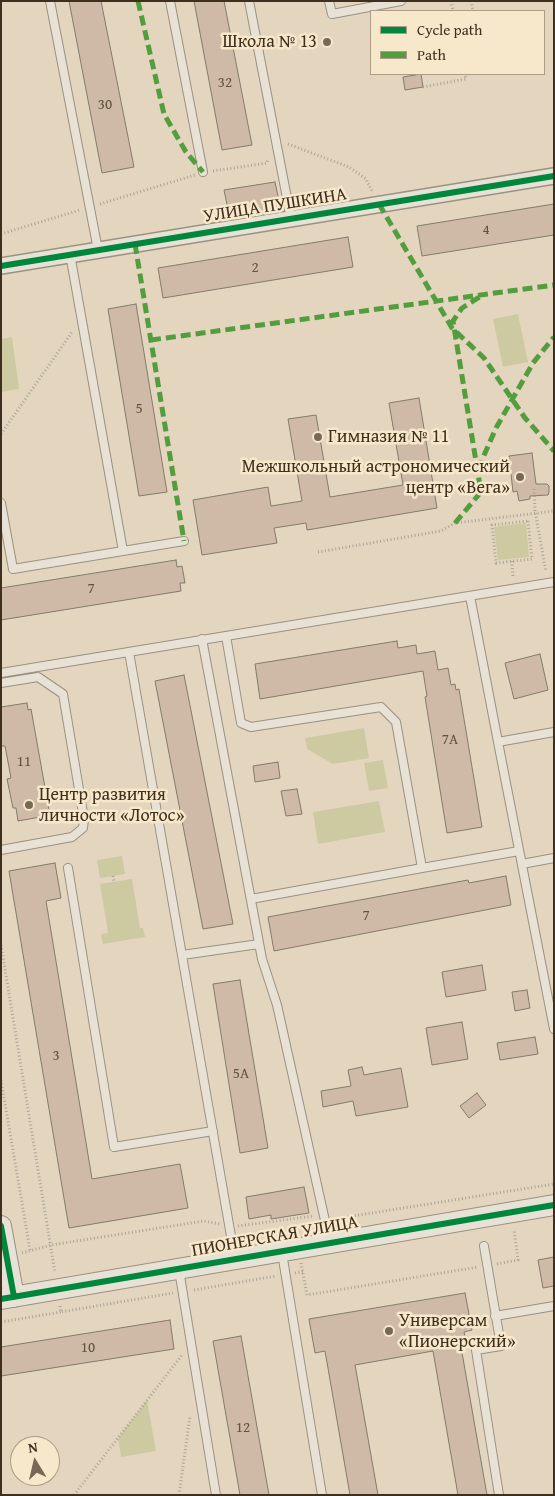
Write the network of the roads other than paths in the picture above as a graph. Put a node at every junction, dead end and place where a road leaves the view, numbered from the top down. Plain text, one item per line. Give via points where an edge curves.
1 (50, 1) edge
2 (170, 1) edge
3 (249, 1) edge
4 (329, 1) edge
5 (401, 1) edge
6 (202, 172) road end
7 (554, 176) edge
8 (291, 218) junction
9 (98, 250) junction
10 (70, 254) junction
11 (1, 266) edge
12 (1, 503) edge
13 (184, 541) dead end
14 (123, 551) junction
15 (551, 582) edge
16 (470, 596) junction
17 (226, 636) junction
18 (202, 640) junction
19 (129, 652) junction
20 (4, 672) edge
21 (5, 683) edge
22 (554, 732) edge
23 (498, 742) junction
24 (1, 850) edge
25 (519, 851) junction
26 (554, 858) edge
27 (522, 864) junction
28 (68, 868) dead end
29 (422, 868) junction
30 (251, 899) junction
31 (259, 944) junction
32 (182, 955) junction
33 (554, 1029) edge
34 (213, 1132) junction
35 (554, 1205) edge
36 (1, 1226) edge
37 (330, 1242) junction
38 (484, 1246) dead end
39 (282, 1251) junction
40 (235, 1259) junction
41 (178, 1269) junction
42 (8, 1298) edge
43 (554, 1306) edge
44 (495, 1316) junction
45 (216, 1495) edge
46 (322, 1495) edge
47 (499, 1495) edge

1 - 9 lane
2 - 6 lane
3 - 8 lane
4 - 5 lane via 332,14
7 - 8 street, УЛИЦА ПУШКИНА
8 - 9 street, УЛИЦА ПУШКИНА
9 - 10 street, УЛИЦА ПУШКИНА
10 - 11 street, УЛИЦА ПУШКИНА
10 - 14 lane
12 - 14 lane via 13,569
13 - 14 lane
15 - 16 lane
16 - 17 lane
16 - 23 lane
17 - 18 lane
17 - 29 lane via 241,723 251,727 381,707 396,722
18 - 19 lane
18 - 30 lane
19 - 20 lane
19 - 32 lane
20 - 21 lane
21 - 24 lane via 38,677 63,694 84,819 83,828 72,837
22 - 23 lane
23 - 25 lane
25 - 27 lane
25 - 29 lane
26 - 27 lane
27 - 33 lane
28 - 34 lane via 114,1147
29 - 30 lane
30 - 31 lane
31 - 32 lane
31 - 37 lane via 277,1004
32 - 34 lane
34 - 40 lane
35 - 37 street, ПИОНЕРСКАЯ УЛИЦА
36 - 42 street
37 - 39 street, ПИОНЕРСКАЯ УЛИЦА
38 - 44 lane
39 - 40 street, ПИОНЕРСКАЯ УЛИЦА
39 - 46 lane
40 - 41 street, ПИОНЕРСКАЯ УЛИЦА
41 - 42 street, ПИОНЕРСКАЯ УЛИЦА
41 - 45 lane
43 - 44 lane
44 - 47 lane via 501,1346 476,1350

